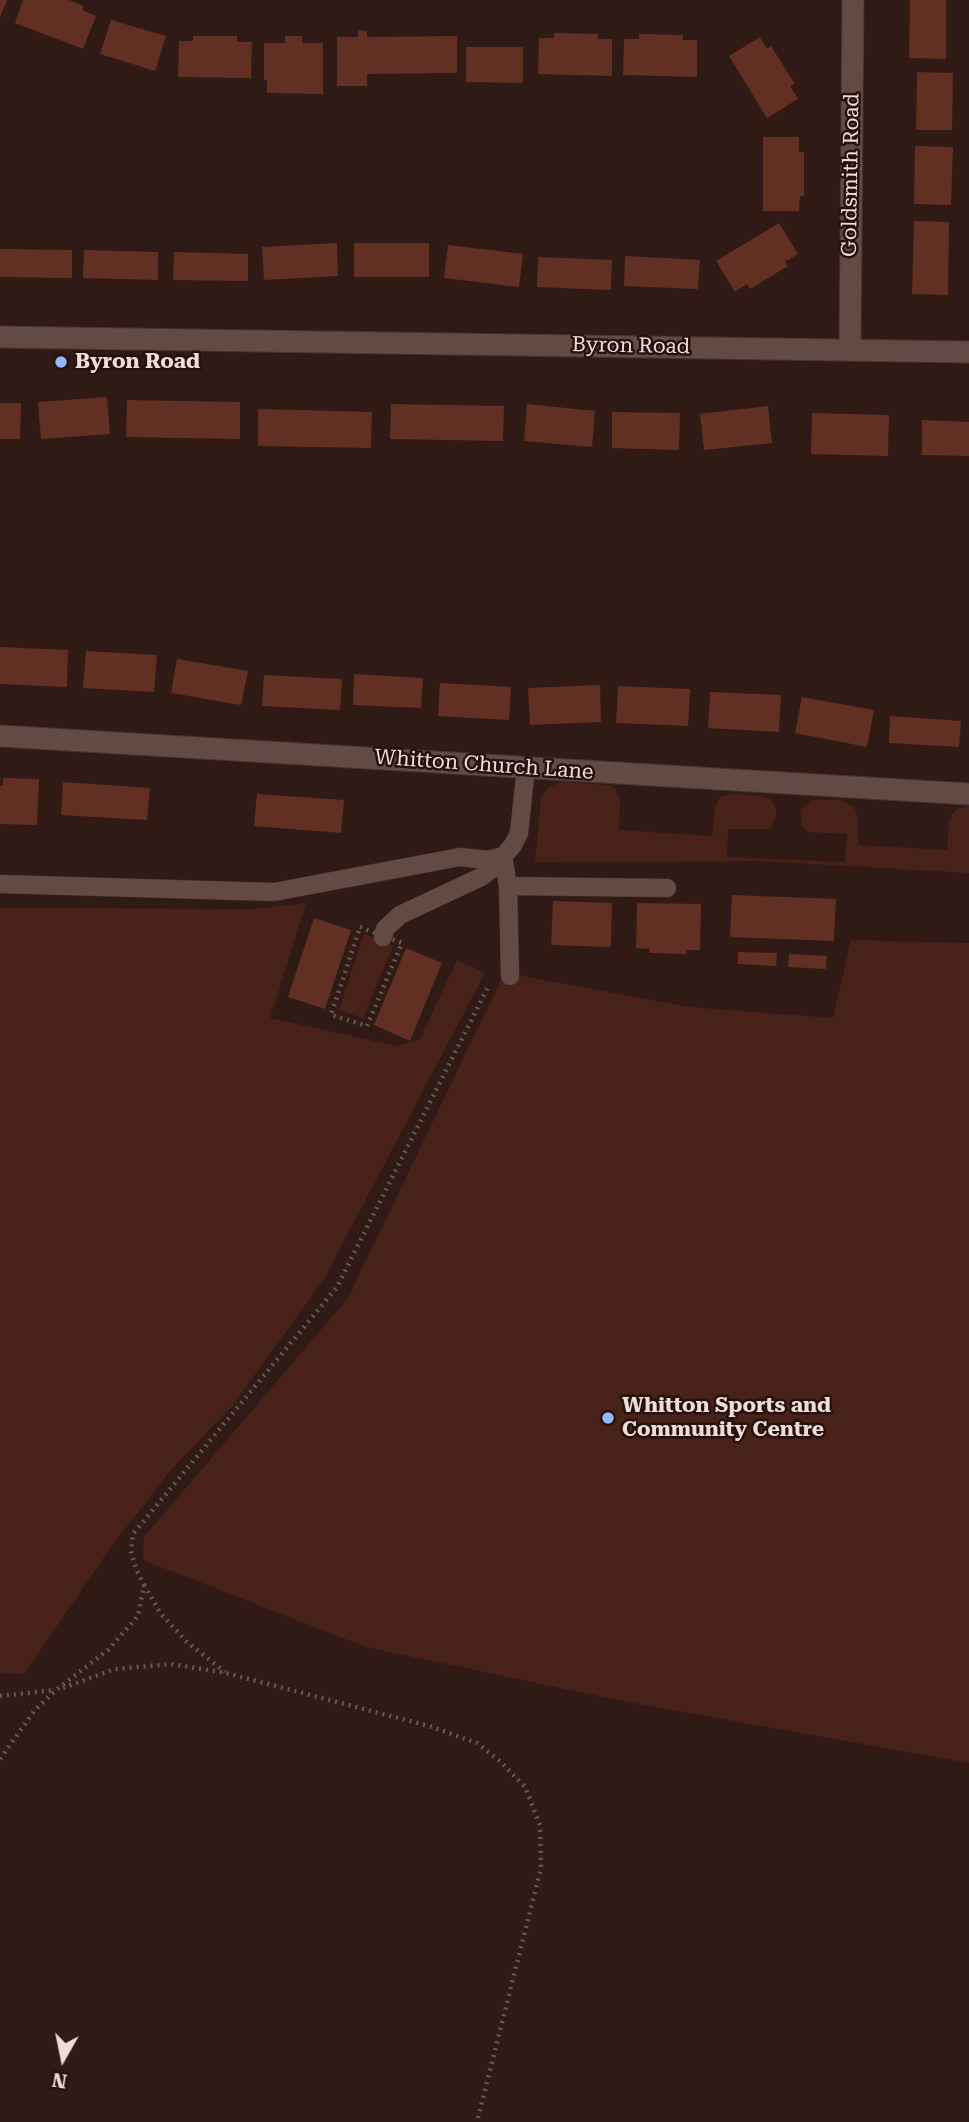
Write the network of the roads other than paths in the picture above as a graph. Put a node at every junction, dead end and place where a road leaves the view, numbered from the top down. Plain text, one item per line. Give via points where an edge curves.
1 (853, 0) edge
2 (0, 337) edge
3 (850, 349) junction
4 (969, 352) edge
5 (0, 736) edge
6 (526, 768) junction
7 (969, 794) edge
8 (503, 856) junction
9 (0, 884) edge
10 (508, 886) junction
11 (667, 888) dead end
12 (383, 937) road end
13 (510, 976) dead end

1 - 3 street, Goldsmith Road
2 - 3 street, Byron Road
3 - 4 street, Byron Road
5 - 6 street, Whitton Church Lane
6 - 7 street, Whitton Church Lane
6 - 8 lane via 519,832
8 - 9 lane via 488,860 460,857 274,892
8 - 10 lane
8 - 12 lane via 481,877 400,915
10 - 11 lane
10 - 13 lane

